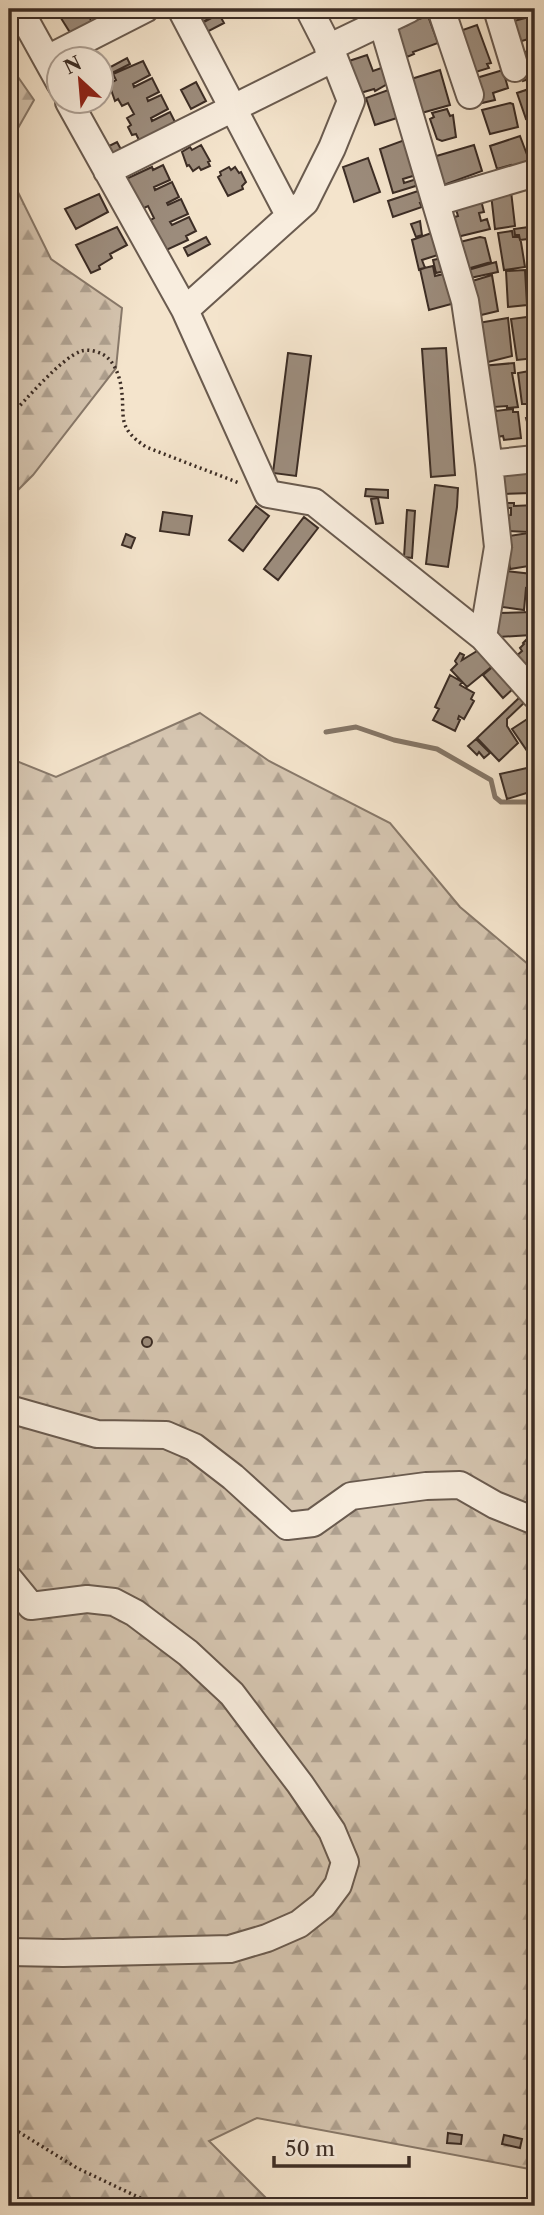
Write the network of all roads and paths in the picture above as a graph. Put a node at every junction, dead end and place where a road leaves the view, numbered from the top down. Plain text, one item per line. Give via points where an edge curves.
1 (19, 9) edge
2 (145, 9) edge
3 (181, 9) edge
4 (309, 9) edge
5 (409, 9) edge
6 (442, 9) edge
7 (496, 9) edge
8 (382, 22) junction
9 (74, 46) edge
10 (331, 53) junction
11 (46, 58) edge
12 (515, 68) dead end
13 (470, 95) dead end
14 (233, 108) junction
15 (77, 116) edge
16 (107, 171) junction
17 (535, 173) edge
18 (437, 202) junction
19 (289, 215) junction
20 (185, 310) junction
21 (9, 417) edge
22 (535, 459) edge
23 (489, 464) junction
24 (268, 494) junction
25 (483, 637) junction
26 (535, 695) edge
27 (9, 1409) edge
28 (535, 1521) edge
29 (9, 1579) edge
30 (9, 1952) edge
31 (9, 2126) edge
32 (158, 2206) edge

1 - 11 street
2 - 9 street
3 - 14 street
4 - 10 street
5 - 8 street
6 - 13 street
7 - 12 street
8 - 10 street
8 - 18 street
10 - 14 street
10 - 19 street via 351,101 305,202
14 - 16 street
14 - 19 street
15 - 16 street
16 - 20 street
17 - 18 street
18 - 23 street via 465,301
19 - 20 street
20 - 24 street
21 - 24 path via 66,360 83,350 95,351 107,356 116,368 123,424 133,438
22 - 23 street
23 - 25 street via 498,547
24 - 25 street via 314,502
25 - 26 street
27 - 28 street via 97,1434 166,1435 204,1454 287,1526 313,1523 351,1496 460,1485
29 - 30 street via 31,1606 87,1599 114,1602 188,1653 232,1694 300,1784 332,1831 345,1862 338,1885 323,1905 299,1924 230,1949
31 - 32 path via 77,2168

